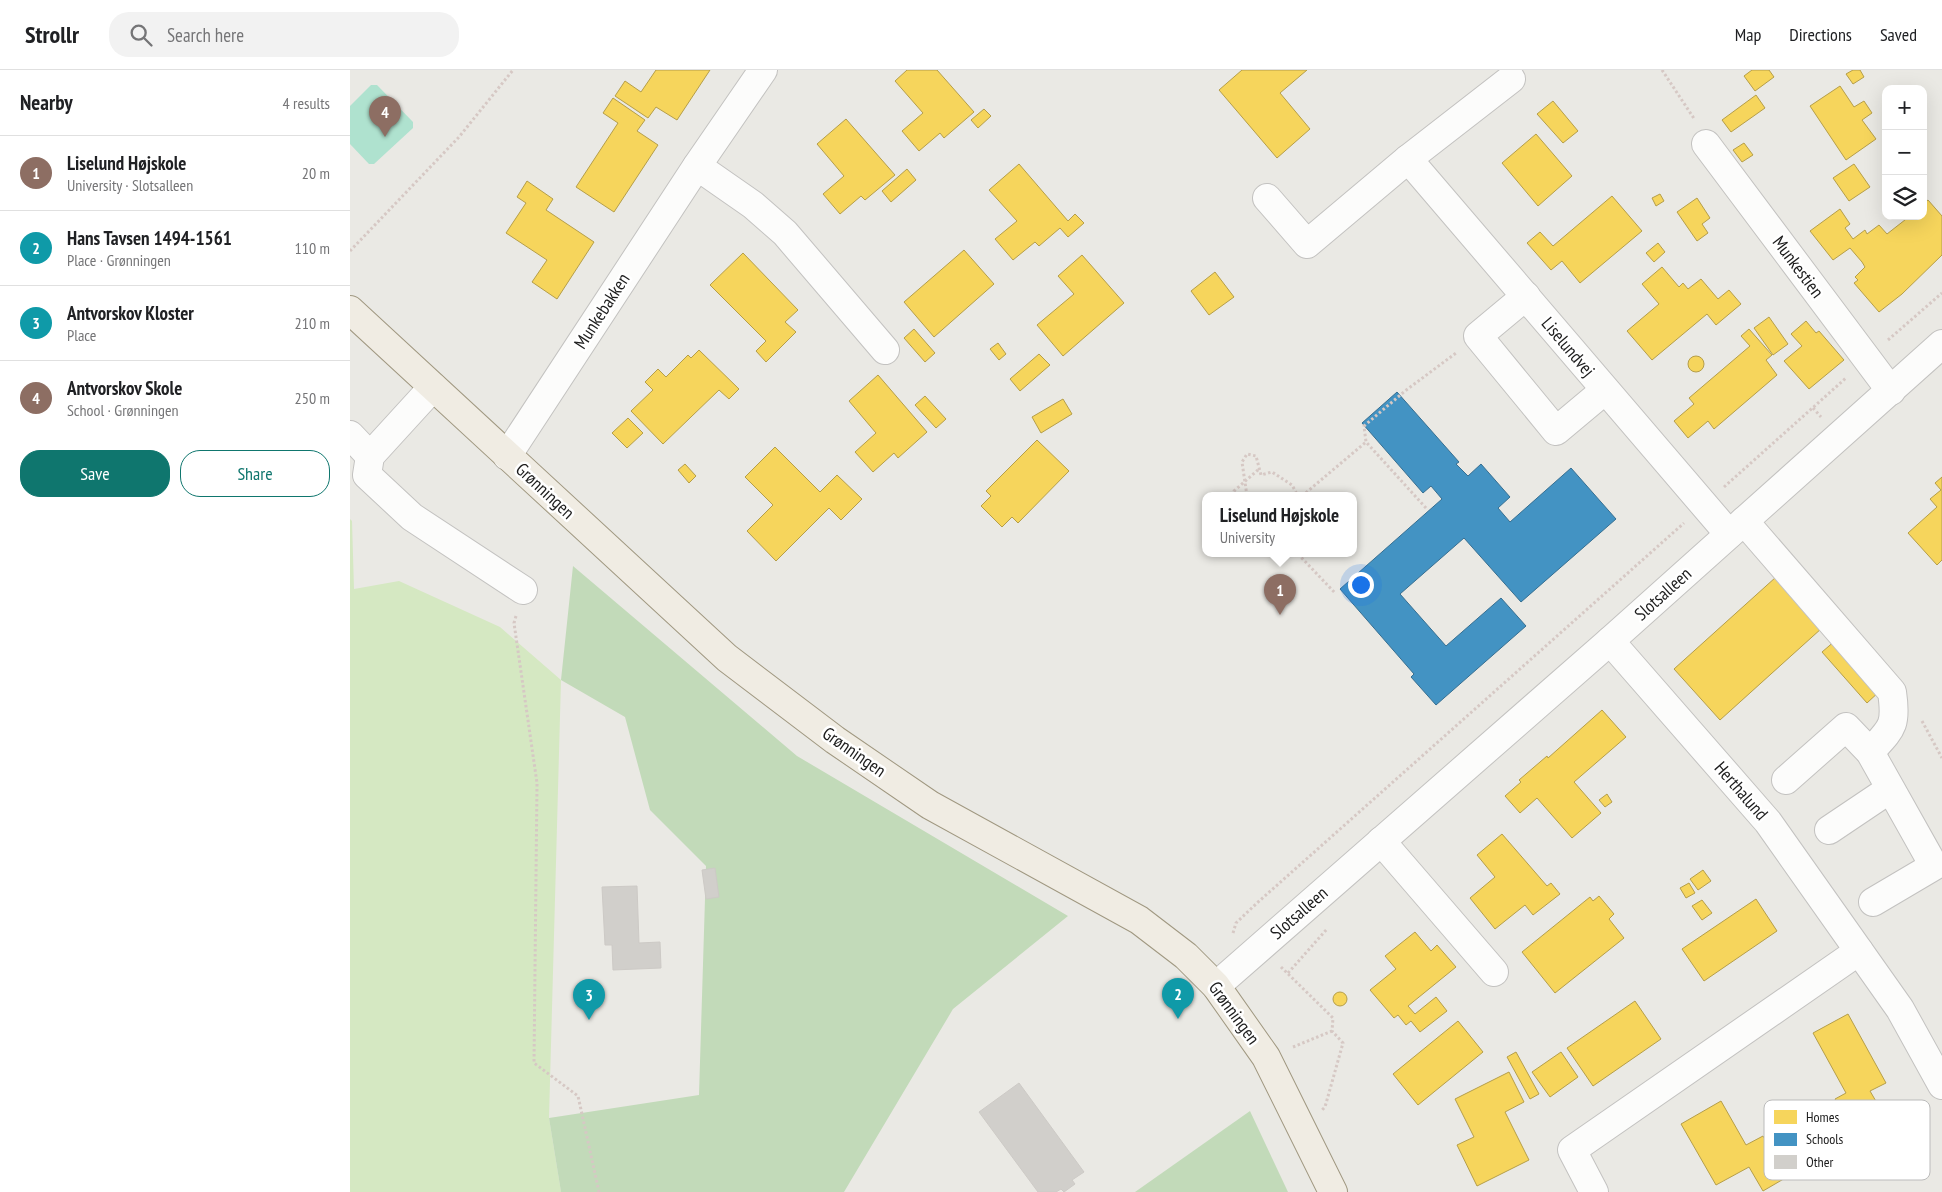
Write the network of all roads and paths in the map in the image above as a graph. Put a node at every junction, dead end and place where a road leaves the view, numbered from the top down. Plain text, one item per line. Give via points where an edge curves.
1 (513, 70) edge
2 (763, 70) edge
3 (1662, 70) edge
4 (1511, 79) dead end
5 (1706, 144) joint
6 (1408, 159) junction
7 (697, 166) junction
8 (1267, 198) dead end
9 (350, 251) edge
10 (1942, 293) edge
11 (1526, 296) junction
12 (350, 310) edge
13 (1478, 336) junction
14 (1942, 344) edge
15 (884, 350) dead end
16 (1867, 359) junction
17 (433, 387) junction
18 (1606, 390) junction
19 (1891, 391) junction
20 (350, 435) edge
21 (1366, 442) junction
22 (370, 456) junction
23 (507, 456) junction
24 (1259, 469) junction
25 (1244, 483) junction
26 (1234, 492) edge
27 (1246, 492) edge
28 (1296, 492) edge
29 (1307, 492) edge
30 (1704, 505) junction
31 (1426, 508) dead end
32 (1736, 527) junction
33 (1301, 557) edge
34 (523, 590) joint
35 (1335, 593) dead end
36 (1610, 641) junction
37 (1870, 752) junction
38 (1786, 780) dead end
39 (1890, 788) junction
40 (1829, 830) dead end
41 (1382, 841) junction
42 (1873, 902) dead end
43 (1236, 923) junction
44 (1230, 940) dead end
45 (1261, 946) junction
46 (1860, 951) junction
47 (1494, 972) dead end
48 (1216, 986) junction
49 (1332, 1032) junction
50 (1266, 1057) junction
51 (1942, 1085) edge
52 (1302, 1126) junction
53 (599, 1192) edge
54 (1334, 1192) edge
55 (1594, 1192) edge

1 - 9 path via 458,137
2 - 7 street, Munkebakken
3 - 5 path via 1705,135
4 - 6 street
5 - 16 street, Munkestien
6 - 8 street via 1307,244
6 - 11 street, Liselundvej
7 - 15 street via 753,205 785,233
7 - 23 street, Munkebakken
10 - 16 path
11 - 13 street
11 - 18 street, Liselundvej
12 - 17 main road, Grønningen
13 - 18 street via 1556,431
13 - 21 path via 1364,426
14 - 19 street, Slotsalleen
16 - 19 street, Munkestien
16 - 30 path
17 - 22 street
17 - 23 main road, Grønningen
18 - 30 street, Liselundvej
19 - 32 street, Slotsalleen
20 - 22 street
21 - 29 path
21 - 31 path
22 - 34 street via 367,475 412,517
23 - 48 main road, Grønningen via 727,658 835,740 930,805 1139,920 1186,956
24 - 25 path
24 - 25 path via 1256,456 1247,454 1242,462
24 - 28 path via 1261,475 1272,472 1292,485
25 - 26 path
25 - 27 path
30 - 32 street, Liselundvej
30 - 43 path
32 - 36 street, Slotsalleen
32 - 37 street, Liselundvej via 1892,692 1896,716 1890,731
33 - 35 path
34 - 53 path via 514,623 537,783 534,1063 578,1096
36 - 41 street, Slotsalleen
36 - 46 street, Herthalund via 1768,822
37 - 38 street via 1846,727
37 - 39 street
39 - 40 street
39 - 42 street via 1934,866
41 - 45 street, Slotsalleen
41 - 47 street
43 - 44 path
43 - 45 path
45 - 48 street, Slotsalleen
45 - 49 path via 1333,1018
46 - 51 street, Herthalund via 1900,1009
46 - 55 street via 1572,1150
48 - 50 main road, Grønningen
49 - 50 path
49 - 52 path via 1343,1043 1326,1107
50 - 52 main road, Grønningen
52 - 54 main road, Grønningen

